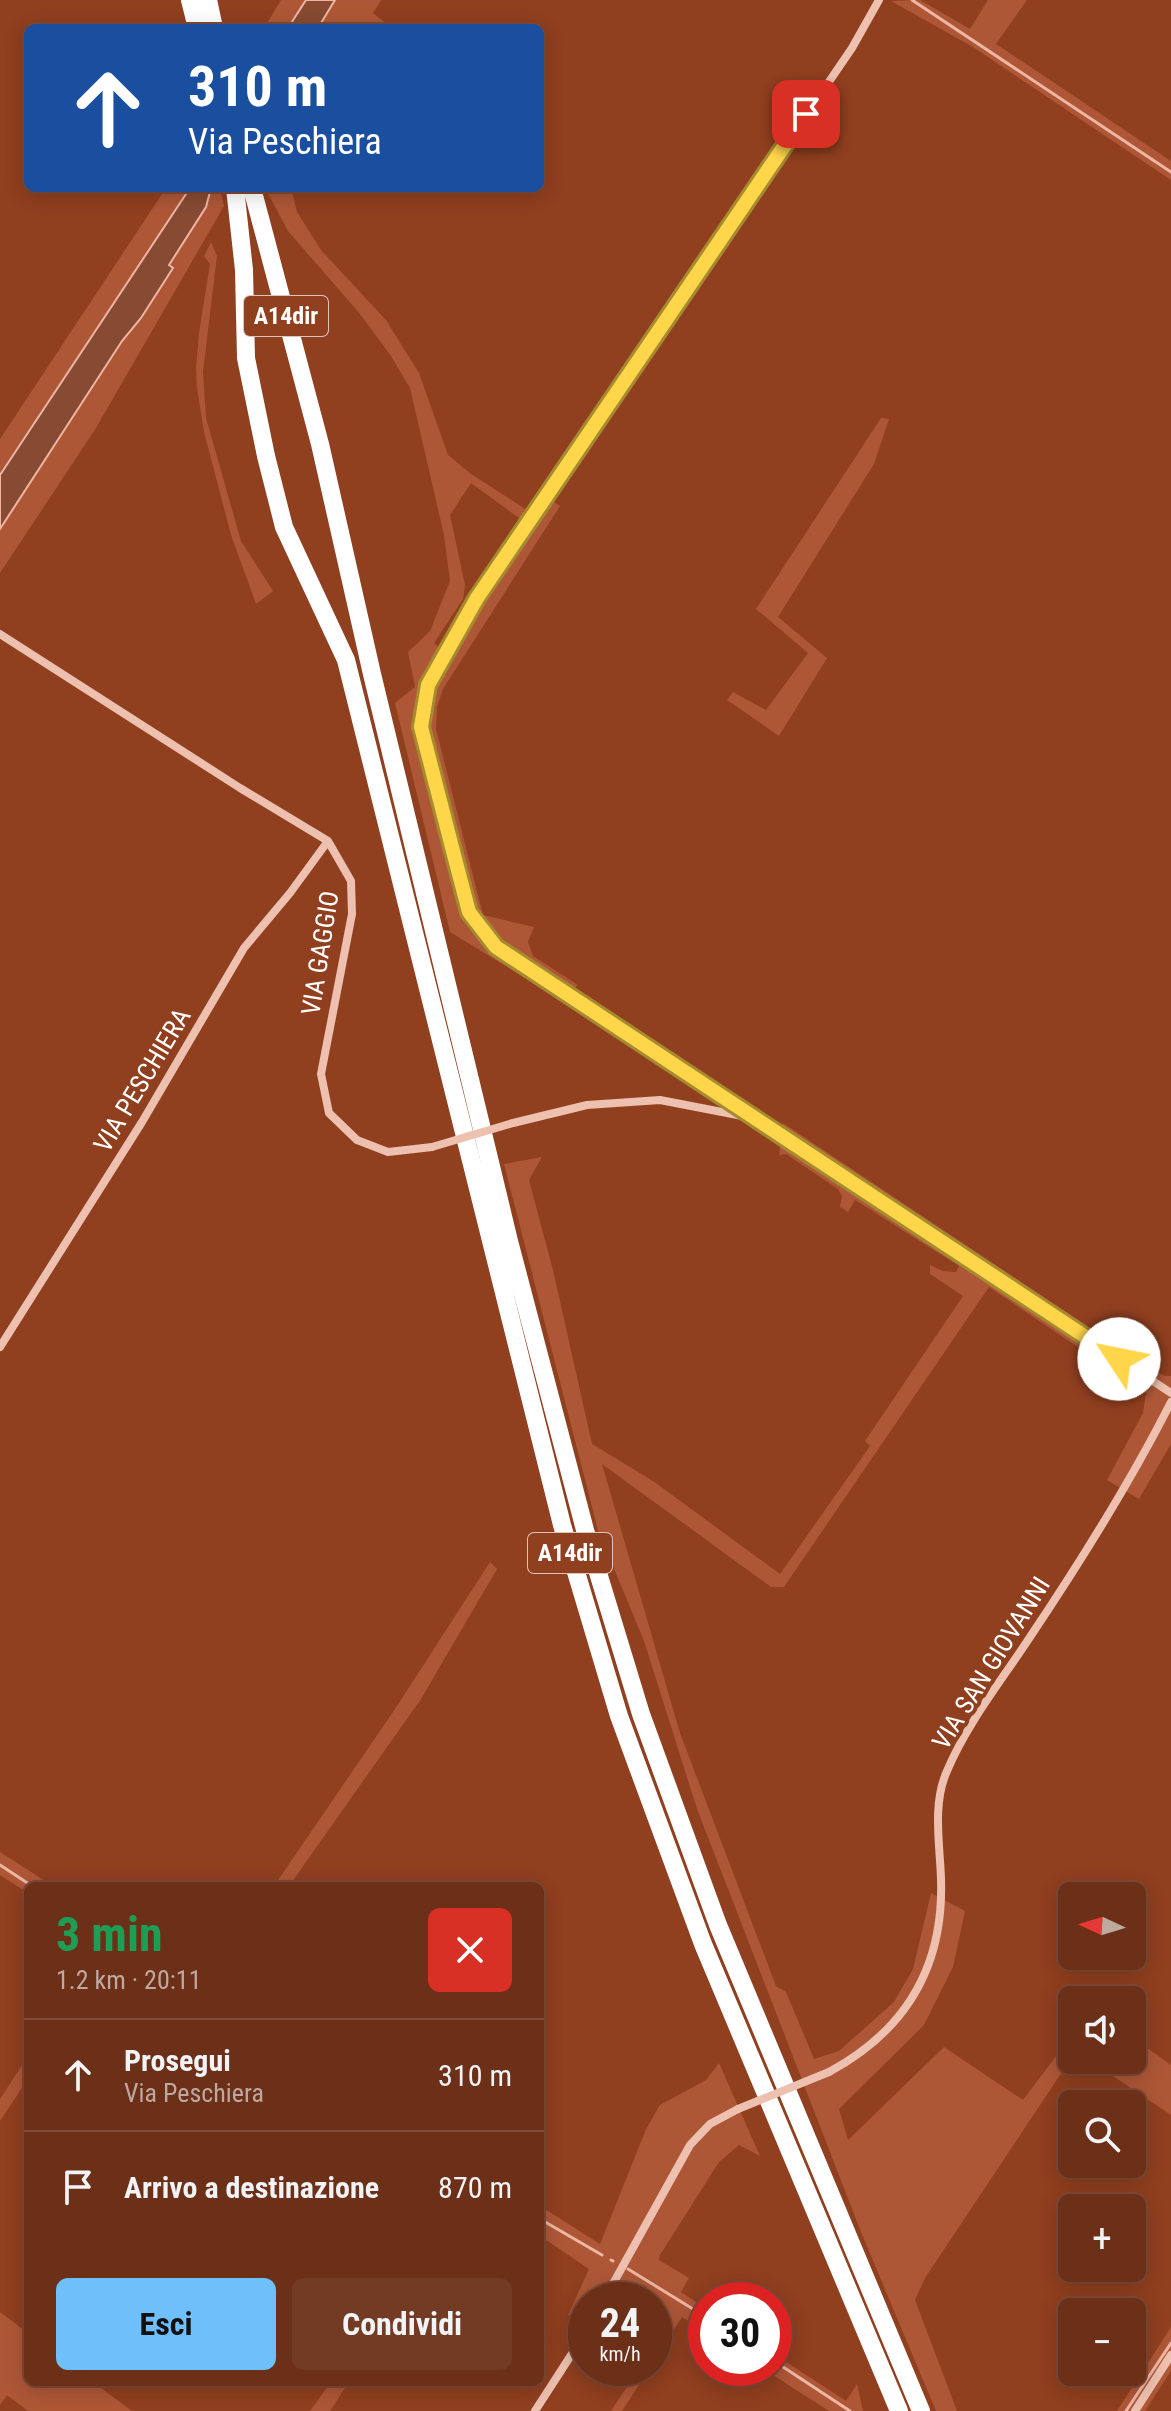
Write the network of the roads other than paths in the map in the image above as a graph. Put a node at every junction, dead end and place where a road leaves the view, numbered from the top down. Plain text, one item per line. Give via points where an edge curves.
1 (190, 0) edge
2 (208, 0) edge
3 (879, 0) edge
4 (196, 24) edge
5 (213, 24) edge
6 (235, 192) edge
7 (253, 192) edge
8 (0, 634) edge
9 (328, 841) junction
10 (758, 1119) junction
11 (0, 1347) edge
12 (1171, 1393) edge
13 (1171, 1402) edge
14 (614, 2282) edge
15 (1171, 2355) edge
16 (568, 2360) edge
17 (535, 2411) edge
18 (899, 2411) edge
19 (921, 2411) edge
20 (1135, 2411) edge

1 - 4 highway
2 - 5 highway
3 - 10 street via 852,48 477,598 428,685 421,727 469,912 496,947
6 - 18 highway, A14dir via 246,358 266,456 284,527 346,660 562,1525 619,1716 703,1944
7 - 19 highway, A14dir via 320,444 509,1241 641,1714 718,1925
8 - 9 street, VIA GAGGIO
9 - 10 street, VIA GAGGIO, bridge via 351,881 352,903 321,1074 329,1113 357,1140 388,1152 432,1147 587,1105 660,1100
9 - 11 street, VIA PESCHIERA via 244,948
10 - 12 street
13 - 14 street, VIA SAN GIOVANNI, bridge via 1117,1501 946,1772 939,1814 939,1924 922,1981 909,2003 858,2057 710,2124 690,2145
15 - 20 street
16 - 17 street

